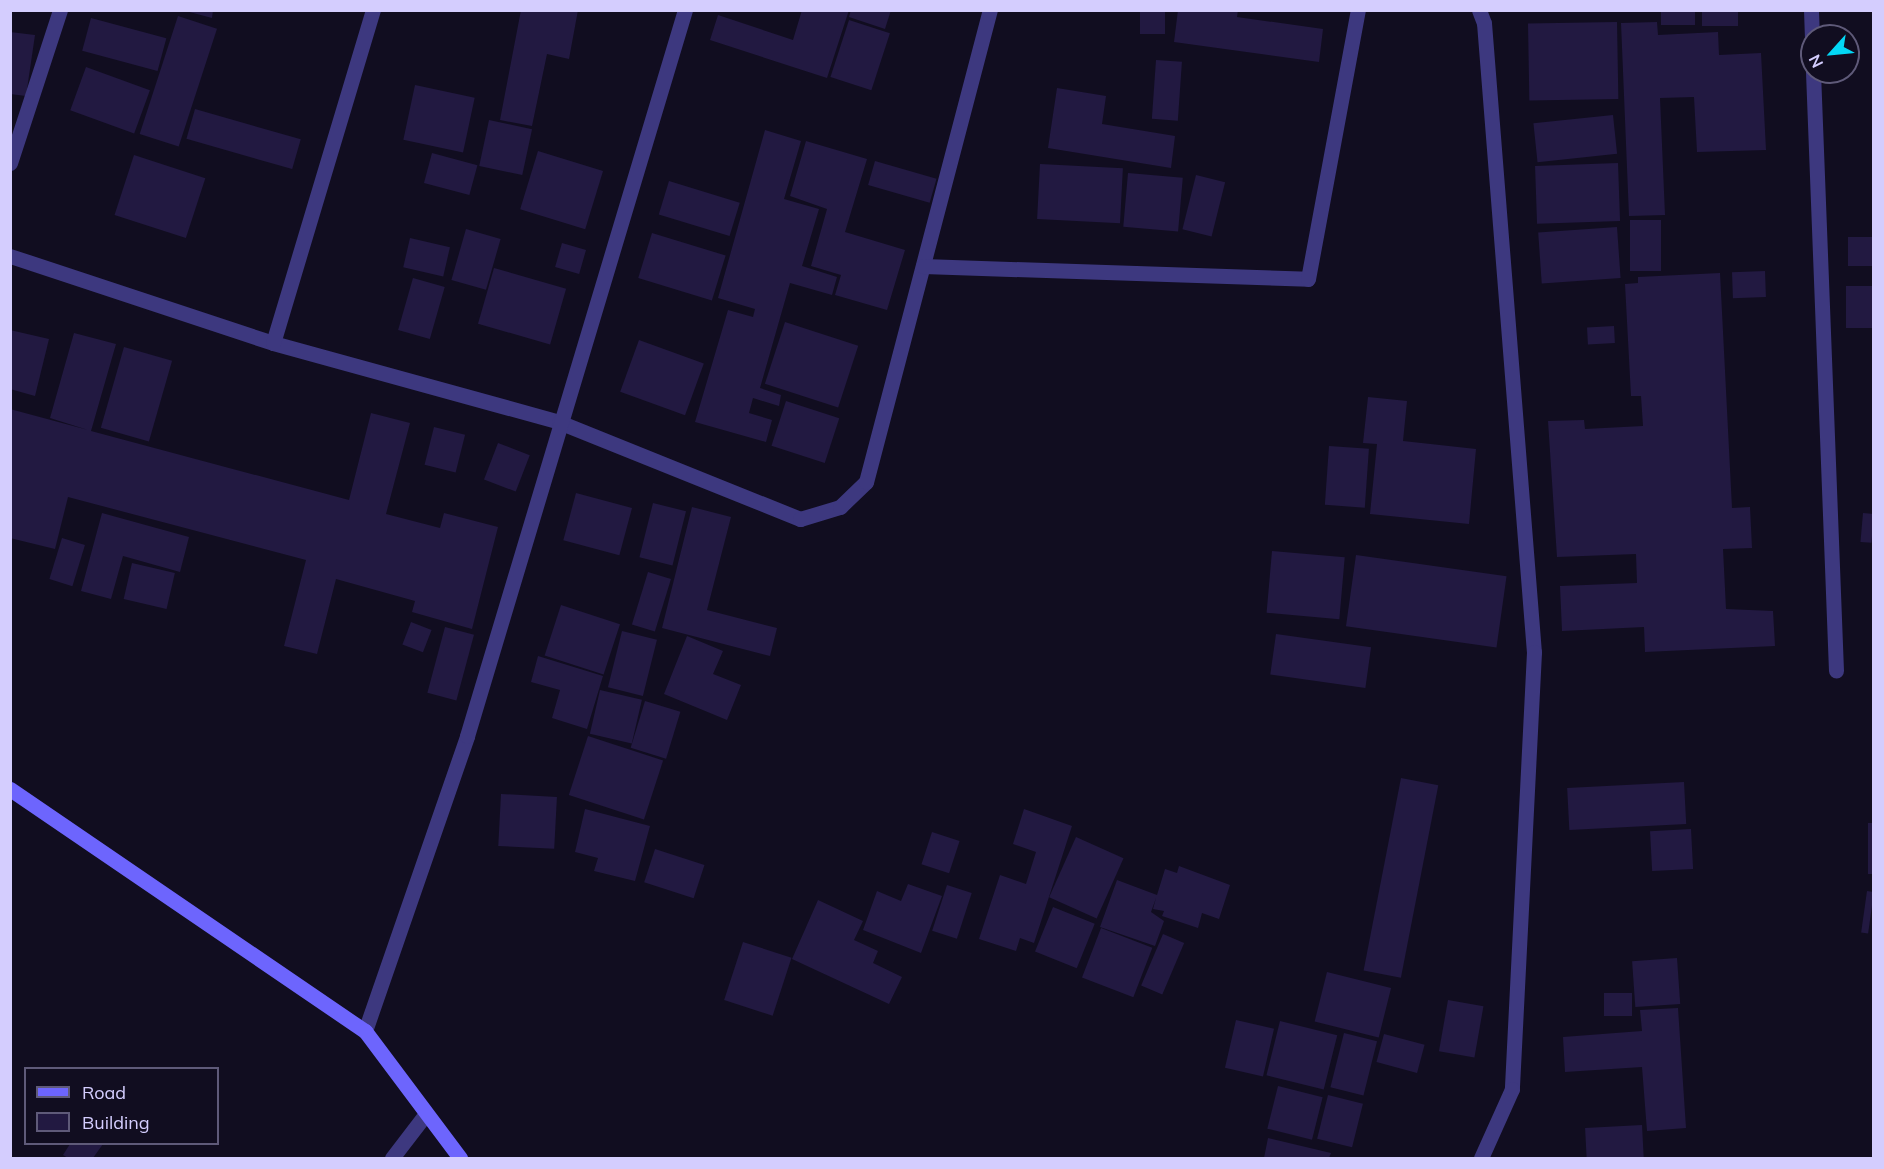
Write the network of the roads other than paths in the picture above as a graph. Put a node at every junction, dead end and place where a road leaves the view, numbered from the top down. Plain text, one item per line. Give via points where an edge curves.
1 (60, 10) edge
2 (373, 10) edge
3 (685, 10) edge
4 (990, 10) edge
5 (1358, 10) edge
6 (1479, 10) edge
7 (1813, 84) edge
8 (10, 163) edge
9 (10, 256) edge
10 (922, 266) junction
11 (273, 343) junction
12 (559, 422) junction
13 (1836, 670) dead end
14 (10, 789) edge
15 (365, 1031) junction
16 (425, 1115) junction
17 (392, 1158) edge
18 (460, 1158) edge
19 (1481, 1158) edge

1 - 8 street
2 - 11 street
3 - 12 street
4 - 10 street
5 - 10 street via 1308,279
6 - 19 street via 1484,23 1534,652 1512,1089
7 - 13 street
9 - 11 street
10 - 12 street via 866,482 840,507 800,519
11 - 12 street
12 - 15 street via 468,736
14 - 15 main road
15 - 16 main road
16 - 17 street
16 - 18 main road

